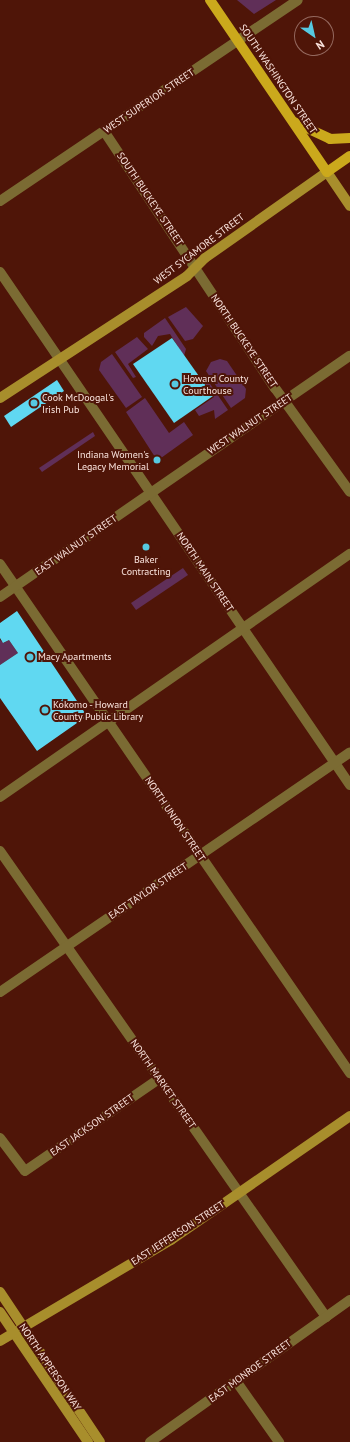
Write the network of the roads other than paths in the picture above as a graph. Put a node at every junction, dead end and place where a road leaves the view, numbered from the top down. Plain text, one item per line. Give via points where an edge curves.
1 (210, 0) edge
2 (298, 0) edge
3 (238, 40) junction
4 (292, 122) junction
5 (104, 131) junction
6 (350, 138) edge
7 (350, 156) edge
8 (327, 172) junction
9 (0, 201) edge
10 (350, 206) edge
11 (195, 267) junction
12 (0, 272) edge
13 (350, 356) edge
14 (61, 358) junction
15 (0, 398) edge
16 (286, 400) junction
17 (151, 491) junction
18 (350, 492) edge
19 (350, 554) edge
20 (0, 564) edge
21 (15, 587) junction
22 (0, 597) edge
23 (243, 628) junction
24 (109, 721) junction
25 (350, 752) edge
26 (335, 763) junction
27 (350, 785) edge
28 (0, 796) edge
29 (0, 851) edge
30 (200, 855) junction
31 (66, 946) junction
32 (0, 992) edge
33 (350, 1074) edge
34 (159, 1079) junction
35 (350, 1116) edge
36 (0, 1138) edge
37 (239, 1192) junction
38 (0, 1292) edge
39 (350, 1300) edge
40 (0, 1312) edge
41 (326, 1317) junction
42 (22, 1326) junction
43 (14, 1332) junction
44 (0, 1341) edge
45 (236, 1381) junction
46 (88, 1442) edge
47 (100, 1442) edge
48 (150, 1442) edge
49 (279, 1442) edge

1 - 3 main road, SOUTH WASHINGTON STREET
2 - 3 street, WEST SUPERIOR STREET
3 - 4 main road, SOUTH WASHINGTON STREET
3 - 5 street, WEST SUPERIOR STREET
4 - 6 main road via 326,138
4 - 8 main road, SOUTH WASHINGTON STREET
5 - 9 street, WEST SUPERIOR STREET
5 - 11 street, SOUTH BUCKEYE STREET
7 - 8 main road, WEST SYCAMORE STREET
8 - 10 main road
8 - 11 main road, WEST SYCAMORE STREET
11 - 14 main road, WEST SYCAMORE STREET via 187,276
11 - 16 street, NORTH BUCKEYE STREET
12 - 14 street, NORTH MAIN STREET
13 - 16 street, WEST WALNUT STREET
14 - 15 main road, WEST SYCAMORE STREET
14 - 17 street, NORTH MAIN STREET
16 - 17 street, WEST WALNUT STREET
16 - 18 street, NORTH BUCKEYE STREET
17 - 21 street, EAST WALNUT STREET
17 - 23 street, NORTH MAIN STREET
19 - 23 street
20 - 21 street, NORTH UNION STREET
21 - 22 street, EAST WALNUT STREET
21 - 24 street, NORTH UNION STREET
23 - 24 street
23 - 26 street, NORTH MAIN STREET
24 - 28 street
24 - 30 street, NORTH UNION STREET
25 - 26 street, EAST TAYLOR STREET
26 - 27 street, NORTH MAIN STREET
26 - 30 street, EAST TAYLOR STREET
29 - 31 street, NORTH MARKET STREET
30 - 31 street, EAST TAYLOR STREET
30 - 33 street, NORTH UNION STREET
31 - 32 street, EAST TAYLOR STREET
31 - 34 street, NORTH MARKET STREET
34 - 36 street, EAST JACKSON STREET via 25,1171
34 - 37 street, NORTH MARKET STREET
35 - 37 main road, EAST JEFFERSON STREET
37 - 41 street, NORTH MARKET STREET
37 - 42 main road, EAST JEFFERSON STREET via 165,1243
38 - 42 main road, NORTH APPERSON WAY
39 - 41 street, EAST MONROE STREET
40 - 43 main road, NORTH APPERSON WAY
41 - 45 street, EAST MONROE STREET
42 - 43 main road, EAST JEFFERSON STREET
42 - 47 main road, NORTH APPERSON WAY
43 - 44 main road, EAST JEFFERSON STREET
43 - 46 main road, NORTH APPERSON WAY
45 - 48 street, EAST MONROE STREET
45 - 49 street

